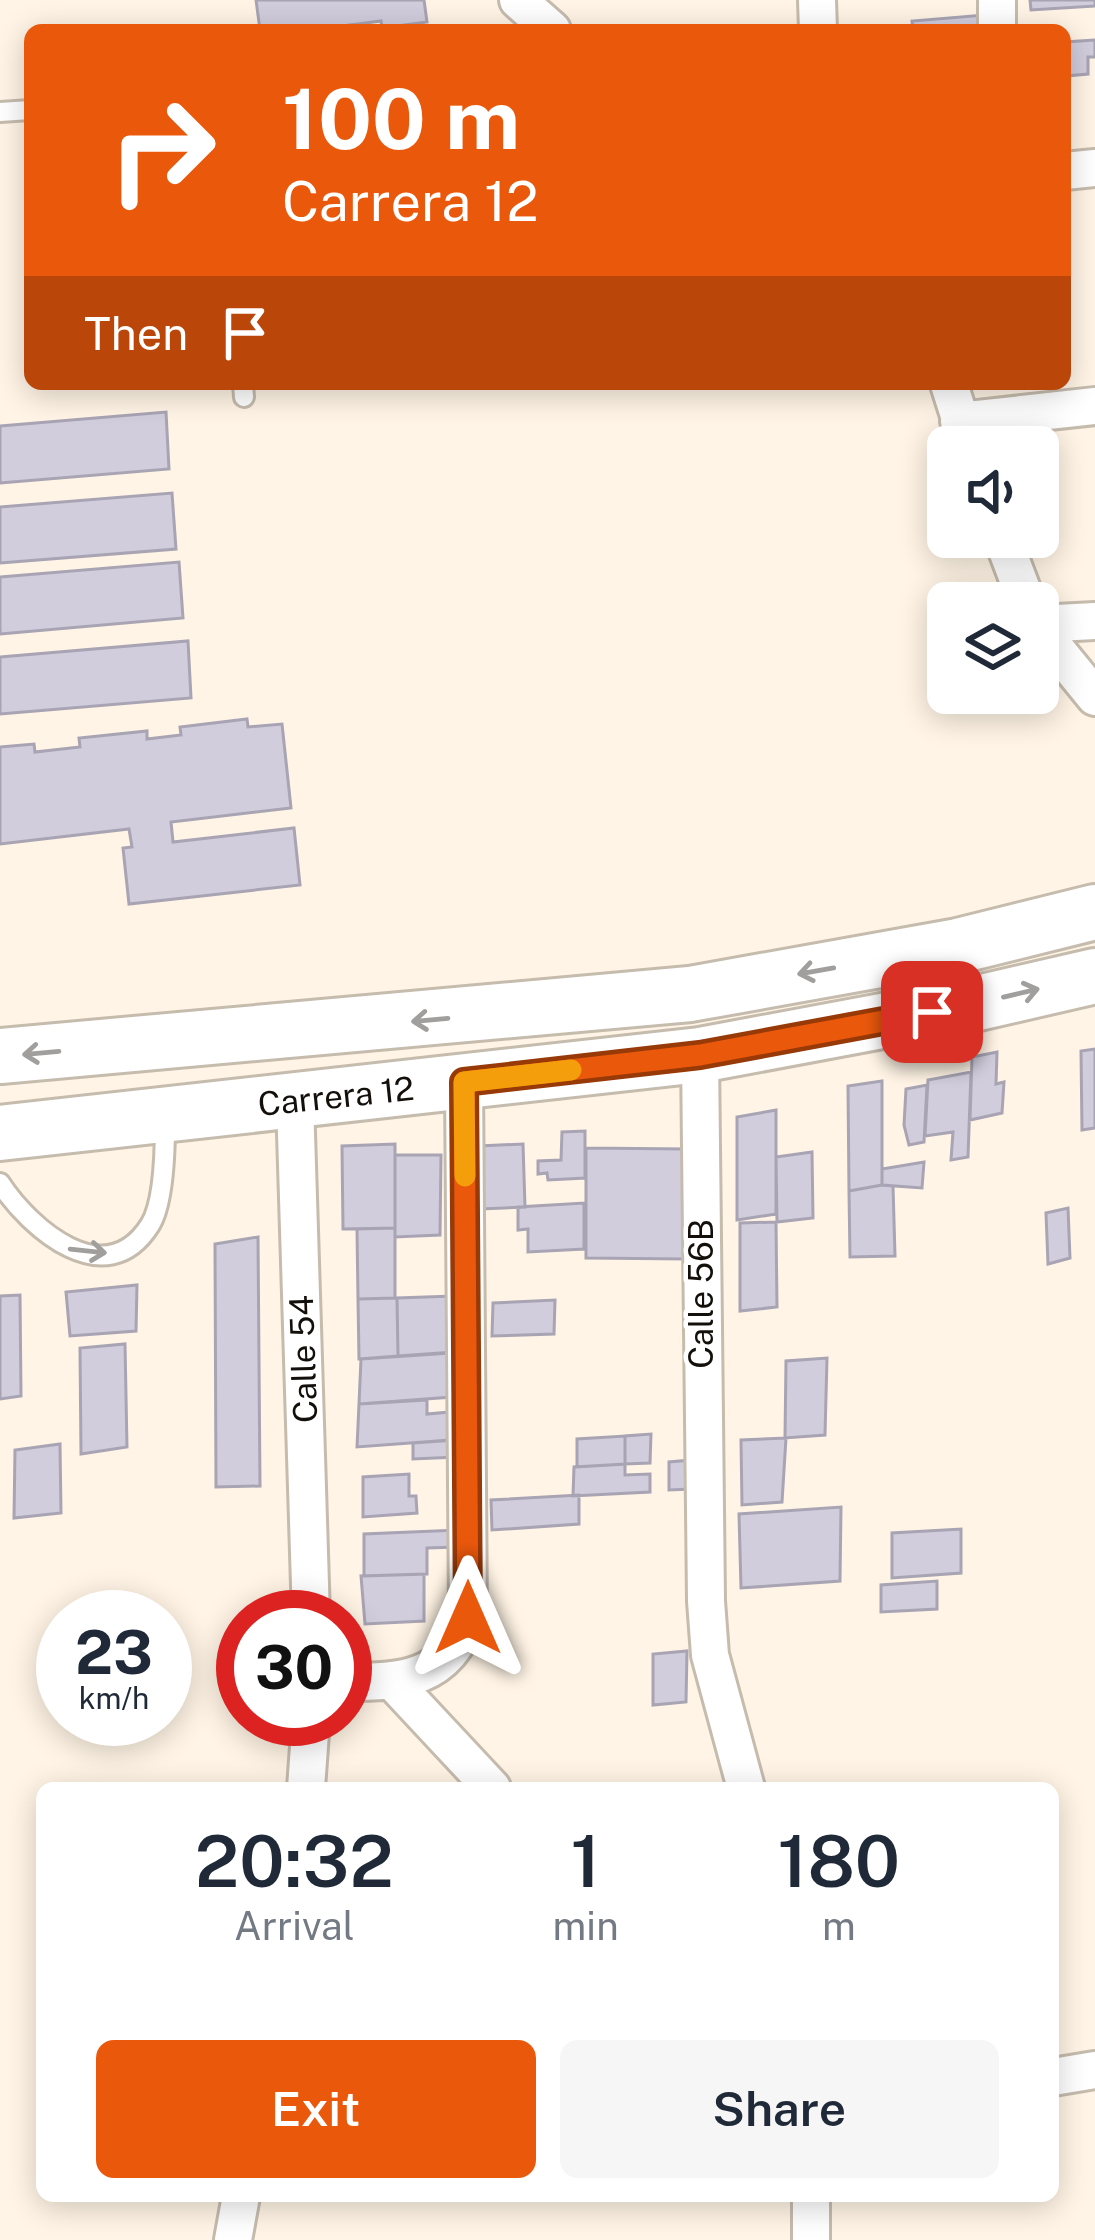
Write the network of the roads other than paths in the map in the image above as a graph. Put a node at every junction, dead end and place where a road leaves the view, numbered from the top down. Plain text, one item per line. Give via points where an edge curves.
1 (518, 0) edge
2 (546, 24) edge
3 (951, 390) edge
4 (1003, 401) edge
5 (1095, 406) edge
6 (962, 426) edge
7 (973, 426) edge
8 (1095, 621) edge
9 (1059, 624) edge
10 (1059, 652) edge
11 (1095, 697) edge
12 (1095, 912) edge
13 (1095, 976) edge
14 (700, 1055) junction
15 (0, 1056) edge
16 (464, 1082) junction
17 (295, 1101) junction
18 (166, 1115) junction
19 (0, 1133) edge
20 (0, 1183) edge
21 (310, 1590) edge
22 (372, 1682) edge
23 (393, 1682) junction
24 (308, 1746) edge
25 (306, 1782) edge
26 (486, 1782) edge
27 (744, 1782) edge
28 (1095, 2071) edge
29 (1059, 2077) edge
30 (241, 2202) edge
31 (811, 2202) edge
32 (233, 2240) edge
33 (811, 2240) edge

1 - 2 street
3 - 6 street
4 - 5 street
4 - 7 street
8 - 9 street
10 - 11 street
12 -> 15 main road, Carrera 12 via 958,946 690,994
14 -> 13 main road, Carrera 12
14 - 16 main road, Carrera 12
14 - 27 street, Calle 56B via 710,1654
16 - 17 main road, Carrera 12
16 - 23 street via 468,1618 445,1657
17 - 18 main road, Carrera 12
17 - 21 street, Calle 54
18 - 19 main road, Carrera 12
20 -> 18 lane via 20,1212 63,1247 100,1255 133,1245 153,1222
22 - 23 street
23 - 26 street
24 - 25 street
28 - 29 street
30 - 32 street
31 - 33 street

